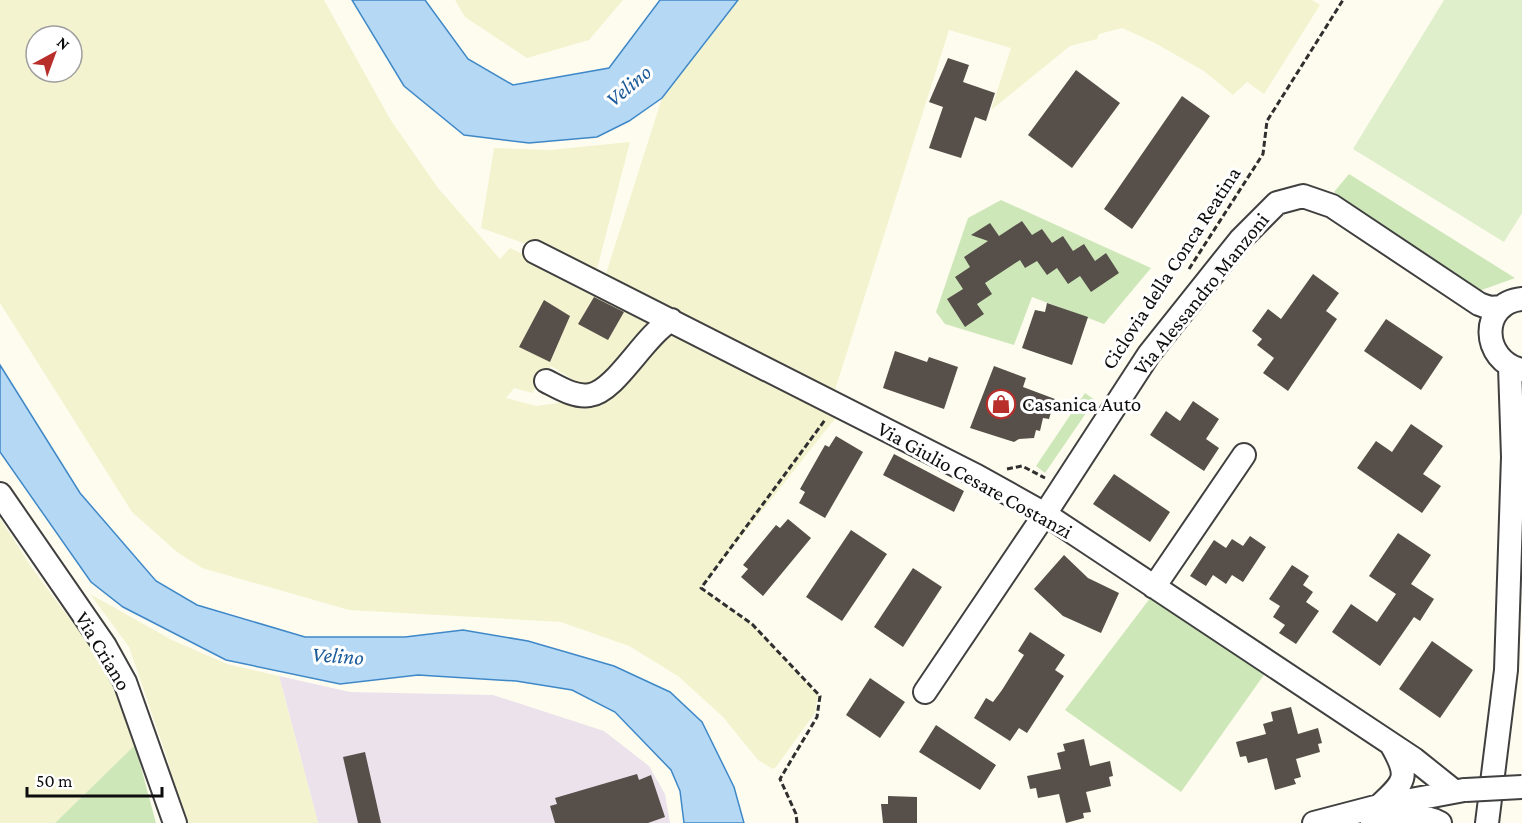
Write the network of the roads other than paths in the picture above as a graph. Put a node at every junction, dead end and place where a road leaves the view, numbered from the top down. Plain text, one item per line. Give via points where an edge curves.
1 (535, 252) dead end
2 (1516, 299) edge
3 (671, 320) junction
4 (1516, 369) edge
5 (546, 381) dead end
6 (1244, 455) dead end
7 (0, 494) edge
8 (1045, 514) junction
9 (1154, 587) junction
10 (925, 692) dead end
11 (1391, 744) junction
12 (1522, 787) edge
13 (1460, 791) junction
14 (1373, 814) edge
15 (175, 823) edge
16 (1314, 823) edge
17 (1440, 823) edge
18 (1487, 823) edge

1 - 3 street, Via Giulio Cesare Costanzi
2 - 4 street via 1495,316 1490,339 1493,350
2 - 8 street, Via Alessandro Manzoni via 1490,308 1479,304 1332,206 1303,196 1277,203 1240,240 1149,354
3 - 5 street via 656,329 605,390 588,396
3 - 8 street, Via Giulio Cesare Costanzi
4 - 18 street via 1506,670
6 - 9 street
7 - 15 street, Via Criano via 105,646 125,682
8 - 9 street, Via Giulio Cesare Costanzi
8 - 10 street, Via Alessandro Manzoni
9 - 11 street, Via Giulio Cesare Costanzi
11 - 13 street, Via Giulio Cesare Costanzi
11 - 14 street via 1403,765 1403,777
12 - 13 street, bridge
13 - 14 street
14 - 16 street
14 - 17 street via 1424,817

